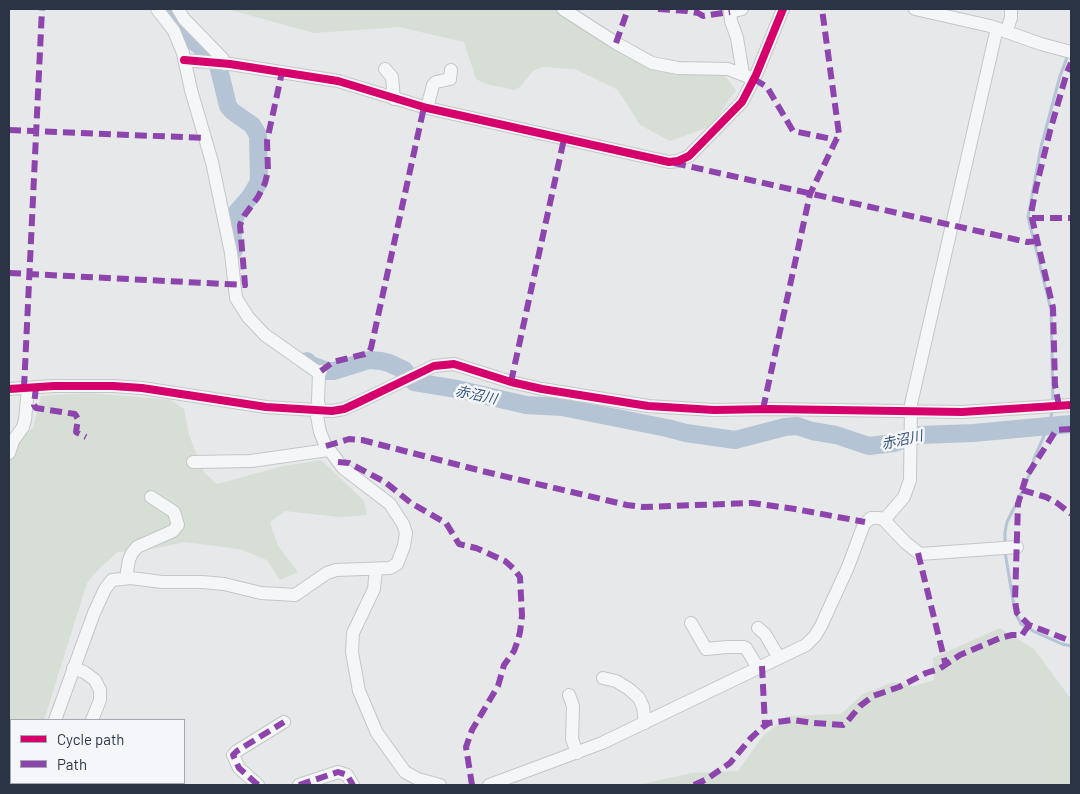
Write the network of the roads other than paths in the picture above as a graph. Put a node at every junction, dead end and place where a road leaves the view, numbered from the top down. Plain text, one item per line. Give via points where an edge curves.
1 (157, 9) edge
2 (563, 9) edge
3 (742, 9) edge
4 (783, 9) edge
5 (916, 9) edge
6 (1011, 9) edge
7 (181, 14) edge
8 (170, 26) junction
9 (1001, 30) junction
10 (1069, 52) edge
11 (184, 60) junction
12 (221, 63) junction
13 (385, 69) dead end
14 (451, 70) dead end
15 (749, 77) junction
16 (394, 98) junction
17 (427, 108) junction
18 (28, 388) junction
19 (9, 390) edge
20 (1071, 405) edge
21 (320, 411) junction
22 (910, 412) junction
23 (328, 450) junction
24 (9, 453) edge
25 (193, 462) dead end
26 (151, 497) dead end
27 (884, 520) junction
28 (1017, 547) dead end
29 (376, 569) junction
30 (126, 578) junction
31 (691, 622) dead end
32 (758, 628) dead end
33 (779, 658) junction
34 (73, 668) junction
35 (758, 668) junction
36 (603, 678) dead end
37 (568, 695) dead end
38 (55, 719) edge
39 (92, 719) edge
40 (284, 722) dead end
41 (645, 723) junction
42 (577, 753) junction
43 (413, 782) edge
44 (258, 785) edge
45 (299, 785) edge
46 (353, 785) edge
47 (440, 785) edge
48 (489, 785) edge

1 - 8 street
2 - 15 street via 652,63 678,68 720,68
3 - 15 street via 730,12
4 - 15 street
5 - 9 street
6 - 9 street via 1011,18
7 - 8 street
7 - 12 street via 222,58
8 - 11 street
9 - 10 street
9 - 22 street
11 - 12 street
11 - 21 street via 212,162 231,253 236,298 248,317 265,334 320,372
12 - 16 street via 338,81
13 - 16 street via 392,77
14 - 17 street via 450,79 433,85
15 - 17 street via 742,102 685,159 669,162
16 - 17 street
18 - 19 street
18 - 21 street via 123,386 266,407
18 - 24 street via 23,427
20 - 22 street
21 - 22 street via 344,409 422,370 454,364 542,389 648,406
21 - 23 street via 317,416 320,432
22 - 27 street via 910,480 904,497
23 - 25 street via 251,461
23 - 29 street via 343,468 390,504 403,524 406,533 397,564
26 - 30 street via 174,512 178,525 173,531 137,547 129,560
27 - 28 street via 920,554
27 - 33 street via 871,518 864,524 848,567 815,636 806,645
29 - 30 street via 336,570 295,595 261,593 224,584
29 - 43 street via 374,589 354,633 354,670 359,691 377,733
30 - 34 street via 112,580 105,589
31 - 35 street via 706,649 744,647
32 - 33 street
33 - 35 street
34 - 38 street
34 - 39 street via 95,680 100,690 100,700
35 - 41 street
36 - 41 street via 616,681 639,698
37 - 42 street via 573,706 572,740
40 - 44 street via 234,755 239,768
41 - 42 street
42 - 48 street
43 - 47 street
45 - 46 street via 338,772 347,775

